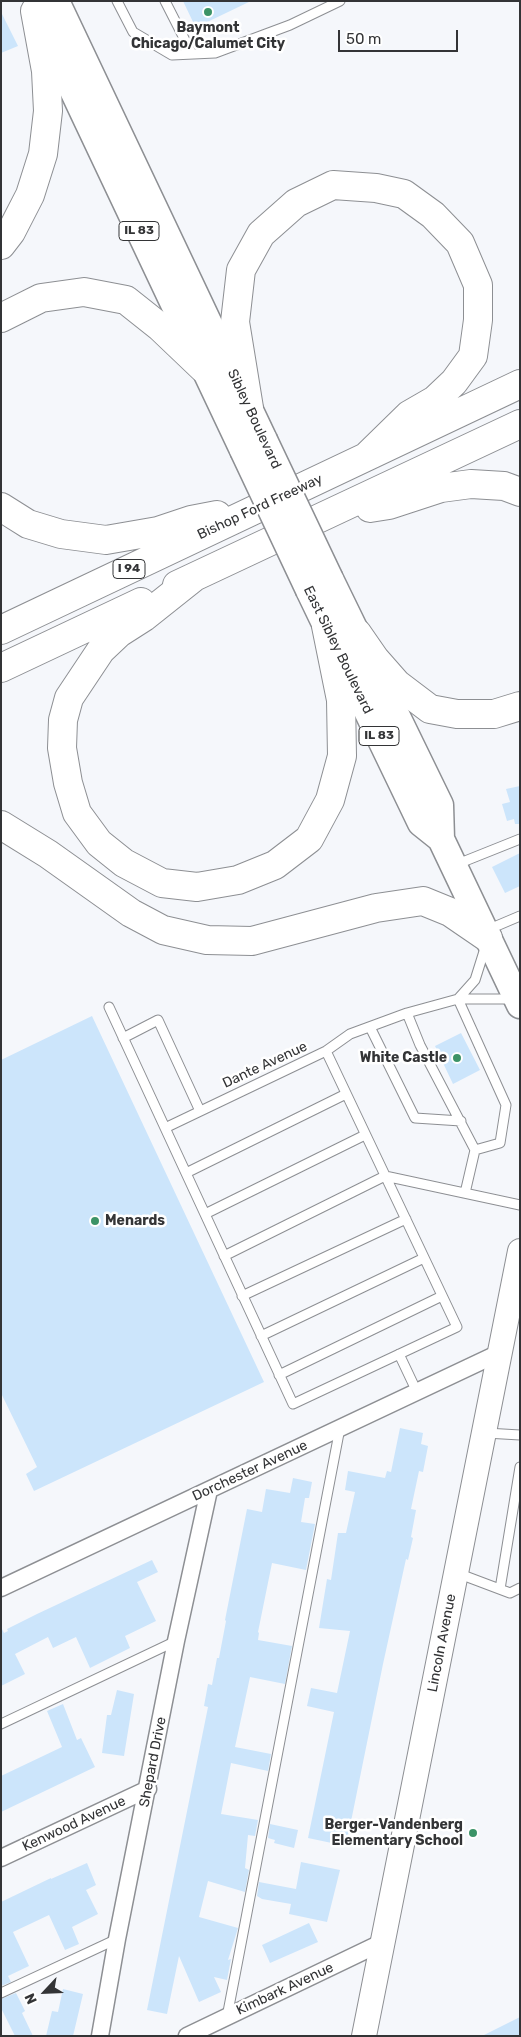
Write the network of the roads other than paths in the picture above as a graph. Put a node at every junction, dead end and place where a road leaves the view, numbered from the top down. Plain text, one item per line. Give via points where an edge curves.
1 (117, 1) edge
2 (165, 1) edge
3 (340, 1) edge
4 (40, 4) edge
5 (192, 54) junction
6 (1, 245) edge
7 (1, 318) edge
8 (203, 368) junction
9 (520, 384) edge
10 (249, 408) junction
11 (520, 424) edge
12 (254, 445) junction
13 (366, 457) junction
14 (520, 492) edge
15 (1, 507) edge
16 (256, 509) junction
17 (327, 516) junction
18 (193, 578) junction
19 (320, 584) junction
20 (326, 626) junction
21 (1, 630) edge
22 (357, 633) junction
23 (1, 668) edge
24 (520, 706) edge
25 (1, 826) edge
26 (441, 839) junction
27 (520, 839) edge
28 (454, 865) junction
29 (520, 916) edge
30 (489, 939) junction
31 (520, 960) edge
32 (458, 999) junction
33 (518, 1002) edge
34 (109, 1007) dead end
35 (407, 1013) junction
36 (370, 1027) junction
37 (123, 1038) junction
38 (326, 1051) junction
39 (346, 1094) junction
40 (200, 1111) junction
41 (460, 1120) junction
42 (165, 1128) junction
43 (366, 1135) junction
44 (475, 1150) junction
45 (186, 1173) junction
46 (385, 1176) junction
47 (465, 1193) junction
48 (520, 1205) edge
49 (205, 1214) junction
50 (406, 1219) junction
51 (520, 1251) edge
52 (224, 1256) junction
53 (424, 1258) junction
54 (242, 1296) junction
55 (442, 1296) junction
56 (261, 1336) junction
57 (499, 1353) junction
58 (399, 1354) junction
59 (279, 1375) junction
60 (417, 1392) junction
61 (340, 1428) junction
62 (483, 1432) junction
63 (520, 1435) edge
64 (520, 1467) edge
65 (209, 1490) junction
66 (456, 1573) junction
67 (1, 1588) edge
68 (520, 1588) edge
69 (500, 1589) junction
70 (176, 1641) junction
71 (1, 1724) edge
72 (148, 1789) junction
73 (1, 1858) edge
74 (117, 1939) junction
75 (383, 1942) junction
76 (1, 1993) edge
77 (227, 2017) junction
78 (100, 2036) edge
79 (187, 2036) edge
80 (364, 2036) edge

1 - 5 lane via 133,32 172,55
2 - 5 lane
3 - 5 lane via 290,26 214,53
4 - 6 highway via 48,111 43,154 30,195
4 - 8 main road, Sibley Boulevard / IL 83
4 - 10 main road, Sibley Boulevard
7 - 8 highway via 41,298 84,292 126,300
8 - 12 main road, Sibley Boulevard / IL 83
9 - 13 highway, Bishop Ford Freeway / I 94
10 - 12 main road, Sibley Boulevard
10 - 13 highway via 235,322 241,270 261,234 296,203 333,186 376,188 404,194 433,215 460,243 478,285 473,356 454,382 434,400 409,415
11 - 17 highway, I 94
12 - 19 main road, East Sibley Boulevard / IL 83, bridge
13 - 16 highway, Bishop Ford Freeway / I 94
14 - 17 highway via 504,486 464,485 441,488 389,505
15 - 16 highway via 28,524 61,534 106,540
16 - 21 highway, Bishop Ford Freeway / I 94
17 - 18 highway, I 94
18 - 20 highway via 102,650 69,698 63,720 62,748 77,813 99,843 124,863 162,883 197,887 238,880 275,865 310,839 330,800 342,756 341,700
18 - 23 highway, I 94
19 - 20 main road, East Sibley Boulevard / IL 83
19 - 22 main road
20 - 26 main road, East Sibley Boulevard / IL 83 via 421,823
22 - 24 highway via 397,684 430,709 457,714 494,714
22 - 26 main road via 440,805
25 - 30 highway via 48,854 131,913 163,930 207,940 252,941 376,908 422,901 450,912
26 - 28 main road, East Sibley Boulevard / IL 83
27 - 28 lane
28 - 30 main road, East Sibley Boulevard / IL 83
29 - 30 lane
30 - 31 main road
30 - 32 lane via 475,980
30 - 33 main road, East Sibley Boulevard / IL 83
32 - 33 lane
32 - 35 lane
32 - 44 lane via 506,1105 500,1143
34 - 37 lane
35 - 36 lane
35 - 41 lane via 420,1045
36 - 38 lane via 350,1034
36 - 41 lane via 416,1118
37 - 40 lane via 158,1020
37 - 42 lane
38 - 39 lane, Dante Avenue
38 - 40 lane, Dante Avenue
39 - 43 lane, Dante Avenue
39 - 45 lane
40 - 42 lane, Dante Avenue
41 - 44 lane
42 - 45 lane
43 - 46 lane, Dante Avenue
43 - 49 lane
44 - 47 lane
45 - 49 lane
46 - 47 lane
46 - 50 lane, Dante Avenue
46 - 52 lane
47 - 48 lane
49 - 52 lane
50 - 53 lane, Dante Avenue
50 - 54 lane
51 - 57 street, Lincoln Avenue
52 - 54 lane
53 - 55 lane, Dante Avenue
53 - 56 lane
54 - 56 lane
55 - 58 lane, Dante Avenue via 457,1326
55 - 59 lane
56 - 59 lane
57 - 60 street, Dorchester Avenue
57 - 62 street, Lincoln Avenue
58 - 59 lane via 292,1404
58 - 60 lane
60 - 61 street, Dorchester Avenue
61 - 65 street, Dorchester Avenue
61 - 77 lane
62 - 63 lane
62 - 66 street, Lincoln Avenue
64 - 69 lane
65 - 67 street, Dorchester Avenue
65 - 70 street, Shepard Drive
66 - 69 lane
66 - 75 street, Lincoln Avenue
68 - 69 lane via 510,1592
70 - 71 lane
70 - 72 street, Shepard Drive
72 - 73 street, Kenwood Avenue
72 - 74 street, Shepard Drive
74 - 76 lane
74 - 78 street, Shepard Drive
75 - 77 street, Kimbark Avenue
75 - 80 street, Lincoln Avenue
77 - 79 street, Kimbark Avenue

